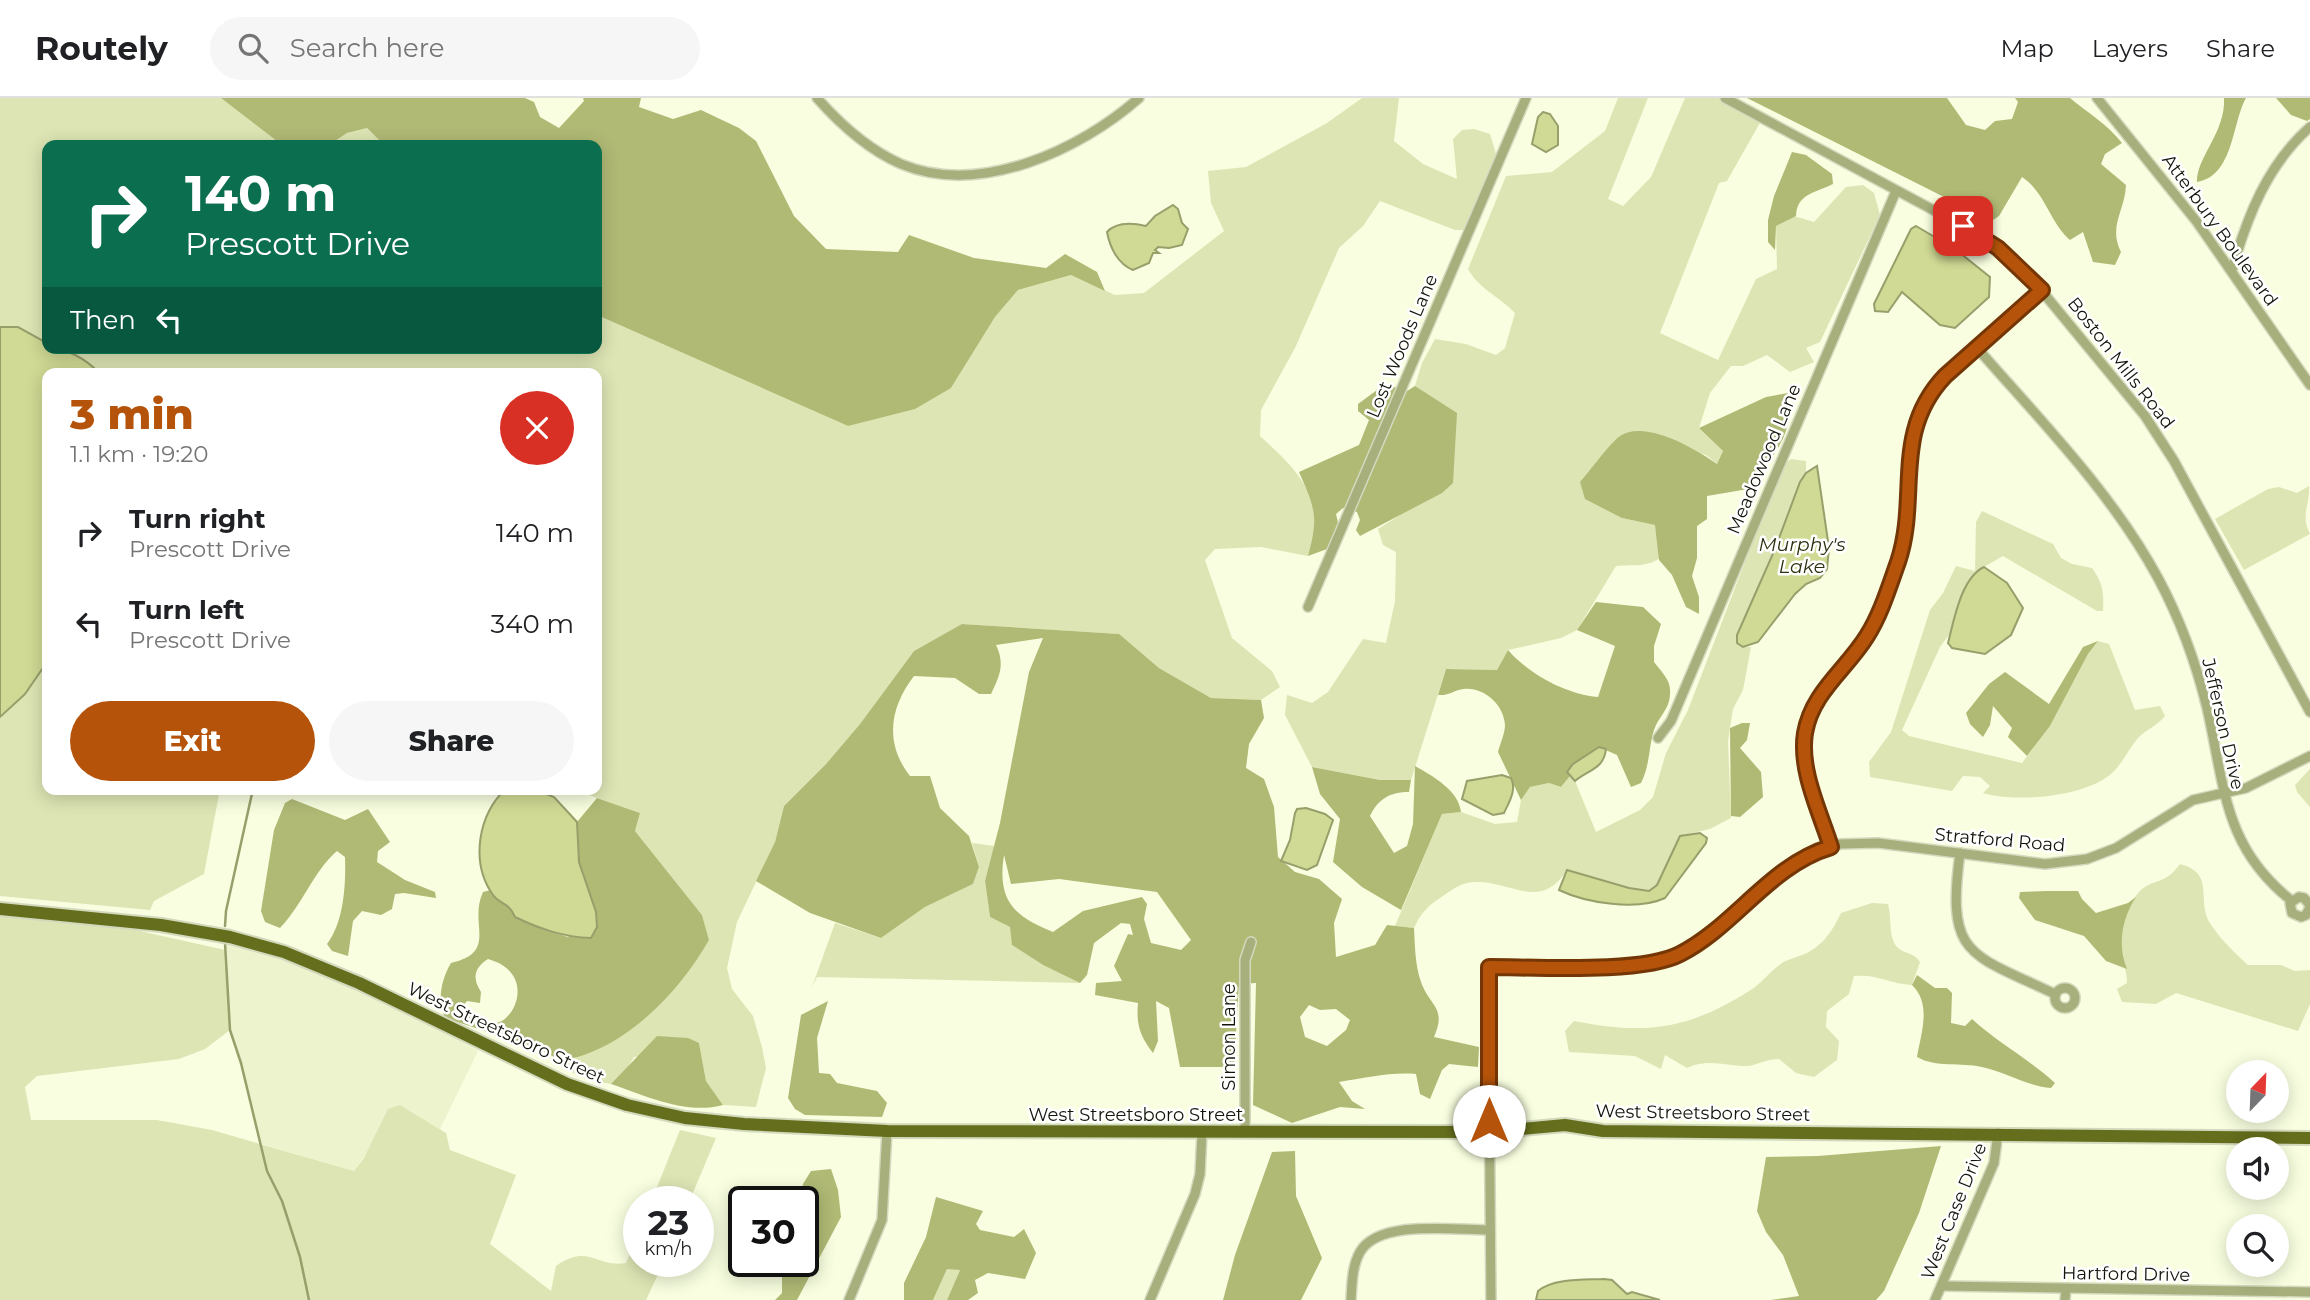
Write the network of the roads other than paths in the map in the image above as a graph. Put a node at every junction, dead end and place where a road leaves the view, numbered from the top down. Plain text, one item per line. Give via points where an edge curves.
1 (817, 98) edge
2 (1139, 98) edge
3 (1525, 98) edge
4 (1725, 98) edge
5 (2097, 98) edge
6 (2310, 127) edge
7 (1896, 191) junction
8 (2232, 270) junction
9 (2042, 290) junction
10 (1978, 349) junction
11 (2310, 385) edge
12 (1308, 607) dead end
13 (2310, 712) edge
14 (1658, 738) dead end
15 (2310, 757) edge
16 (2223, 793) junction
17 (1831, 847) junction
18 (1960, 853) junction
19 (2292, 901) junction
20 (2310, 906) edge
21 (0, 909) edge
22 (1251, 942) dead end
23 (2055, 994) dead end
24 (887, 1131) junction
25 (1489, 1132) junction
26 (1202, 1133) junction
27 (1245, 1133) junction
28 (1998, 1133) junction
29 (2310, 1138) edge
30 (1490, 1230) junction
31 (1942, 1286) junction
32 (2066, 1289) junction
33 (2310, 1292) edge
34 (849, 1300) edge
35 (1150, 1300) edge
36 (1350, 1300) edge
37 (1491, 1300) edge
38 (1935, 1300) edge
39 (2065, 1300) edge

1 - 2 street via 848,129 890,159 947,175 991,171 1050,154 1095,131
3 - 12 street, Lost Woods Lane
4 - 7 street, Boston Mills Road
5 - 8 street, Atterbury Boulevard
6 - 8 street via 2285,153 2260,192
7 - 9 street, Boston Mills Road via 1990,243
7 - 14 street, Meadowood Lane via 1671,721
8 - 11 street, Atterbury Boulevard
9 - 10 street
9 - 13 street, Boston Mills Road via 2164,443
10 - 16 street, Jefferson Drive via 2099,489 2159,579 2197,674
10 - 17 street via 1938,384 1916,421 1909,451 1906,527 1897,565 1869,634 1821,693 1810,714 1805,759
15 - 16 street, Stratford Road via 2258,783
16 - 18 street, Stratford Road via 2177,808 2116,848 2087,859 2045,863
16 - 19 street, Jefferson Drive via 2247,855
17 - 18 street, Stratford Road via 1878,843
17 - 25 street, Stratford Road via 1791,865 1708,937 1659,962 1489,967
18 - 23 street via 1955,913 1969,946 1982,959
19 - 20 street, Jefferson Drive via 2304,898
19 - 20 street, Jefferson Drive via 2290,908 2296,917 2306,915
21 - 24 main road, West Streetsboro Street via 161,925 284,952 359,983 567,1084 627,1105 685,1118 744,1124
22 - 27 street, Simon Lane via 1245,960
24 - 26 main road, West Streetsboro Street
24 - 34 street via 882,1220
25 - 27 main road, West Streetsboro Street
25 - 28 main road, West Streetsboro Street via 1565,1125 1603,1131
25 - 30 street
26 - 27 main road, West Streetsboro Street
26 - 35 street via 1195,1194
28 - 29 main road, West Streetsboro Street
28 - 31 street, West Case Drive via 1994,1163
30 - 36 street via 1394,1230 1374,1237 1359,1254
30 - 37 street
31 - 32 street, Hartford Drive
31 - 38 street, West Case Drive
32 - 33 street, Hartford Drive
32 - 39 street

